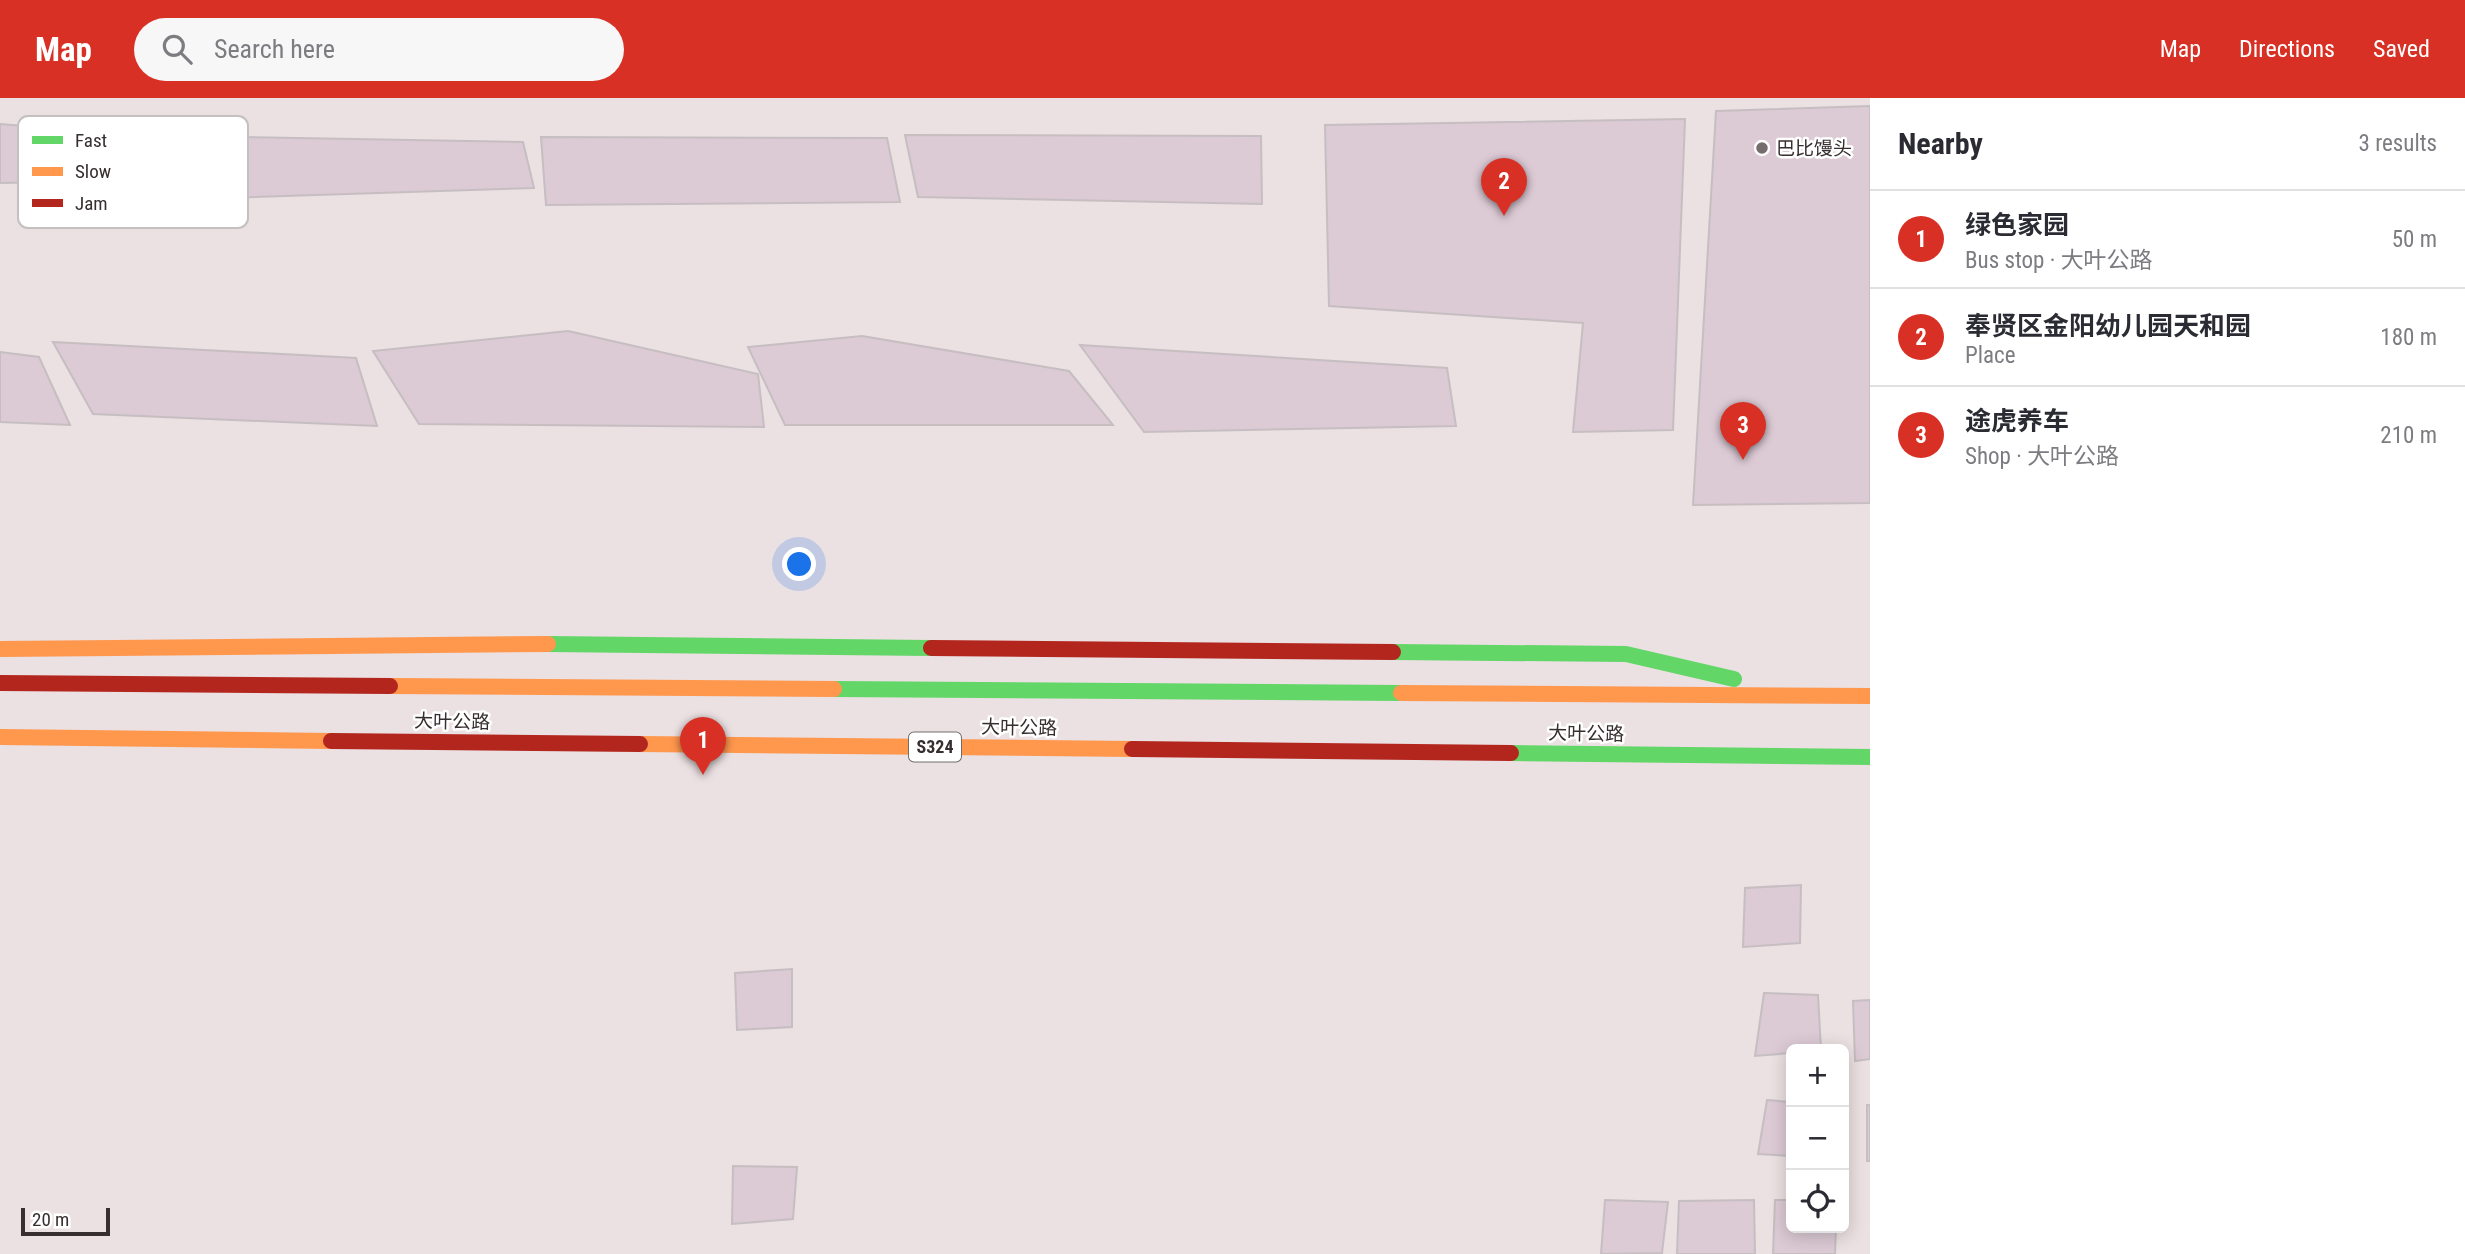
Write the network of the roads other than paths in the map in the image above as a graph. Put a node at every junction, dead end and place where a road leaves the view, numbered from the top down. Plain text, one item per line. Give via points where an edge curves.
1 (0, 649) edge
2 (0, 683) edge
3 (1805, 696) junction
4 (1870, 696) edge
5 (0, 737) edge
6 (1870, 757) edge

1 - 3 highway, 大叶公路 via 533,645 1626,654
2 - 3 highway, 大叶公路
3 - 4 highway, 大叶公路
5 - 6 highway, 大叶公路 / S324

